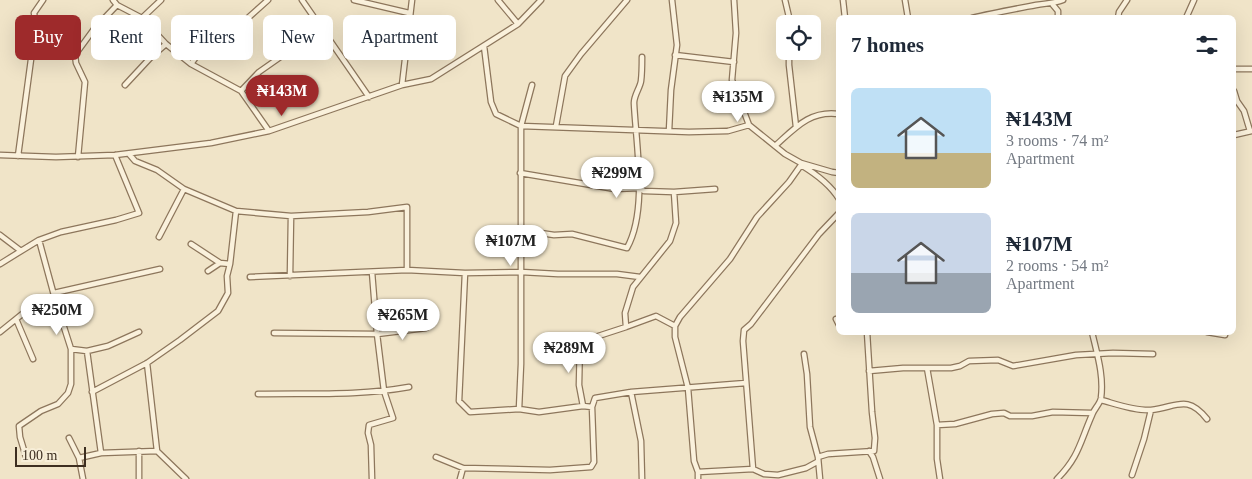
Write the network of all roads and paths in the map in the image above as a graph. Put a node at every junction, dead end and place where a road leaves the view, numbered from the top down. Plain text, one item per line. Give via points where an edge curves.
1 (43, 0) edge
2 (113, 0) edge
3 (161, 0) edge
4 (268, 0) edge
5 (302, 0) edge
6 (354, 0) edge
7 (412, 0) edge
8 (498, 0) edge
9 (541, 0) edge
10 (627, 0) edge
11 (672, 0) edge
12 (734, 0) edge
13 (785, 0) edge
14 (843, 0) edge
15 (905, 0) edge
16 (1063, 0) edge
17 (1127, 0) edge
18 (1194, 0) edge
19 (155, 2) edge
20 (117, 5) junction
21 (1053, 5) junction
22 (409, 13) junction
23 (136, 15) edge
24 (144, 15) edge
25 (313, 15) edge
26 (789, 15) edge
27 (845, 15) edge
28 (908, 15) edge
29 (992, 15) edge
30 (1058, 15) edge
31 (1118, 15) edge
32 (1187, 15) edge
33 (518, 24) junction
34 (161, 39) edge
35 (166, 44) junction
36 (333, 45) edge
37 (484, 46) junction
38 (676, 55) junction
39 (642, 57) dead end
40 (276, 60) edge
41 (789, 60) edge
42 (734, 62) junction
43 (190, 64) junction
44 (1236, 69) edge
45 (1252, 69) edge
46 (125, 85) dead end
47 (402, 85) junction
48 (532, 85) dead end
49 (241, 91) junction
50 (1236, 96) edge
51 (368, 97) junction
52 (836, 114) edge
53 (748, 125) junction
54 (521, 126) junction
55 (556, 126) junction
56 (796, 127) junction
57 (636, 130) junction
58 (269, 131) junction
59 (669, 131) junction
60 (1251, 131) edge
61 (1236, 135) edge
62 (775, 146) junction
63 (0, 154) edge
64 (129, 154) junction
65 (115, 155) junction
66 (18, 156) junction
67 (78, 157) junction
68 (801, 164) junction
69 (836, 172) edge
70 (520, 173) junction
71 (639, 188) junction
72 (184, 189) junction
73 (715, 189) dead end
74 (674, 192) junction
75 (836, 195) edge
76 (236, 211) junction
77 (291, 216) junction
78 (836, 216) edge
79 (521, 230) junction
80 (0, 235) edge
81 (159, 237) dead end
82 (39, 240) junction
83 (191, 244) dead end
84 (21, 251) junction
85 (220, 263) junction
86 (0, 264) edge
87 (230, 264) junction
88 (160, 269) dead end
89 (407, 270) junction
90 (208, 271) dead end
91 (372, 272) junction
92 (520, 272) junction
93 (464, 273) junction
94 (290, 276) junction
95 (250, 277) dead end
96 (640, 277) junction
97 (54, 293) junction
98 (55, 299) junction
99 (16, 319) junction
100 (675, 326) junction
101 (626, 327) junction
102 (426, 328) dead end
103 (0, 332) edge
104 (139, 332) dead end
105 (274, 333) dead end
106 (377, 334) junction
107 (867, 335) edge
108 (1093, 335) edge
109 (71, 349) junction
110 (87, 351) junction
111 (804, 354) dead end
112 (1097, 354) junction
113 (1152, 354) dead end
114 (33, 359) dead end
115 (147, 362) junction
116 (927, 368) junction
117 (869, 371) junction
118 (746, 383) junction
119 (409, 387) dead end
120 (688, 388) junction
121 (384, 391) junction
122 (92, 392) junction
123 (631, 392) junction
124 (258, 394) dead end
125 (1101, 400) junction
126 (583, 406) junction
127 (592, 407) junction
128 (520, 409) junction
129 (1151, 410) junction
130 (1092, 413) junction
131 (1207, 419) dead end
132 (937, 425) junction
133 (69, 438) dead end
134 (139, 450) junction
135 (157, 451) junction
136 (869, 451) junction
137 (101, 452) junction
138 (26, 456) dead end
139 (436, 457) dead end
140 (79, 458) junction
141 (818, 460) junction
142 (463, 468) junction
143 (755, 470) junction
144 (698, 472) junction
145 (764, 474) junction
146 (1132, 475) dead end
147 (82, 479) edge
148 (139, 479) edge
149 (186, 479) edge
150 (372, 479) edge
151 (460, 479) edge
152 (642, 479) edge
153 (698, 479) edge
154 (760, 479) edge
155 (820, 479) edge
156 (880, 479) edge
157 (940, 479) edge
158 (1057, 479) edge

1 - 66 street via 34,13 37,33
2 - 20 street
3 - 19 street
4 - 43 street via 240,25 228,22 215,31
5 - 25 street
6 - 22 street
7 - 22 street
8 - 33 street
9 - 33 street
10 - 55 street via 565,76
11 - 38 street
12 - 42 street
13 - 26 street
14 - 27 street
15 - 28 street
16 - 21 street
17 - 31 street
18 - 32 street
19 - 24 street
20 - 23 street
20 - 67 street via 75,55 85,82
21 - 29 street via 1045,3
21 - 30 street
22 - 47 street
33 - 37 street
34 - 35 street
35 - 43 street
35 - 46 street
36 - 51 street
37 - 47 street via 430,79
37 - 54 street via 491,102 496,114
38 - 42 street
38 - 59 street
39 - 57 street via 641,81 634,100
40 - 49 street
41 - 56 street
42 - 53 street via 732,80
43 - 49 street
44 - 45 street
47 - 51 street
48 - 54 street
49 - 58 street
50 - 60 street
51 - 58 street
52 - 56 street via 818,114
53 - 59 street via 728,130
53 - 62 street
54 - 55 street
54 - 70 street
55 - 57 street
56 - 62 street
57 - 59 street
57 - 71 street
58 - 64 street
60 - 61 street
62 - 68 street
63 - 66 street
64 - 65 street
64 - 72 street via 135,161 157,170
65 - 67 street
65 - 82 street via 139,213
66 - 67 street
68 - 69 street
68 - 75 street
68 - 100 street
70 - 71 street via 614,189
70 - 79 street
71 - 74 street
71 - 79 street via 634,236 627,248 572,234
72 - 76 street
72 - 81 street
73 - 74 street
74 - 96 street via 676,223 670,241
76 - 77 street
76 - 87 street
77 - 89 street via 407,207
77 - 94 street
78 - 118 street via 744,330
79 - 92 street
80 - 84 street
82 - 84 street
82 - 97 street
83 - 85 street
84 - 86 street
85 - 87 street
85 - 90 street
87 - 115 street via 228,293 218,310
88 - 97 street
89 - 91 street
89 - 93 street
91 - 94 street
91 - 106 street
92 - 93 street
92 - 96 street
92 - 128 street
93 - 128 street via 458,401 470,412
94 - 95 street
96 - 101 street via 633,287 625,313
97 - 98 street
98 - 99 street via 26,311
98 - 109 street
99 - 103 street
99 - 114 street
100 - 101 street via 656,316
100 - 120 street
101 - 126 street via 580,340 579,385
102 - 106 street
104 - 110 street via 108,346
105 - 106 street
106 - 121 street
107 - 117 street
108 - 112 street
109 - 110 street
109 - 138 street via 68,394 58,404 19,426
110 - 122 street
111 - 141 street via 810,427
112 - 113 street
112 - 116 street via 1013,366 998,360 986,360 969,361 950,368
112 - 125 street via 1102,374
115 - 122 street
115 - 135 street
116 - 117 street
116 - 132 street
117 - 136 street via 875,438 874,452
118 - 120 street
118 - 143 street
119 - 121 street
120 - 123 street
120 - 144 street via 694,461
121 - 124 street via 325,395
121 - 150 street via 393,418 369,425
122 - 137 street
123 - 127 street via 595,398
123 - 152 street via 641,441
125 - 129 street
125 - 130 street
126 - 127 street
126 - 128 street via 539,412
127 - 142 street via 594,462 591,467 550,470
129 - 131 street via 1183,404 1199,409
129 - 146 street
130 - 132 street via 1010,416 1004,413
130 - 158 street via 1072,462
132 - 157 street
133 - 140 street
134 - 135 street
134 - 137 street
134 - 148 street
135 - 149 street
136 - 141 street via 828,454
136 - 156 street
137 - 140 street
139 - 142 street
140 - 147 street
141 - 145 street via 784,475
141 - 155 street
142 - 151 street
143 - 144 street
143 - 145 street
143 - 154 street
144 - 153 street
145 - 154 street

